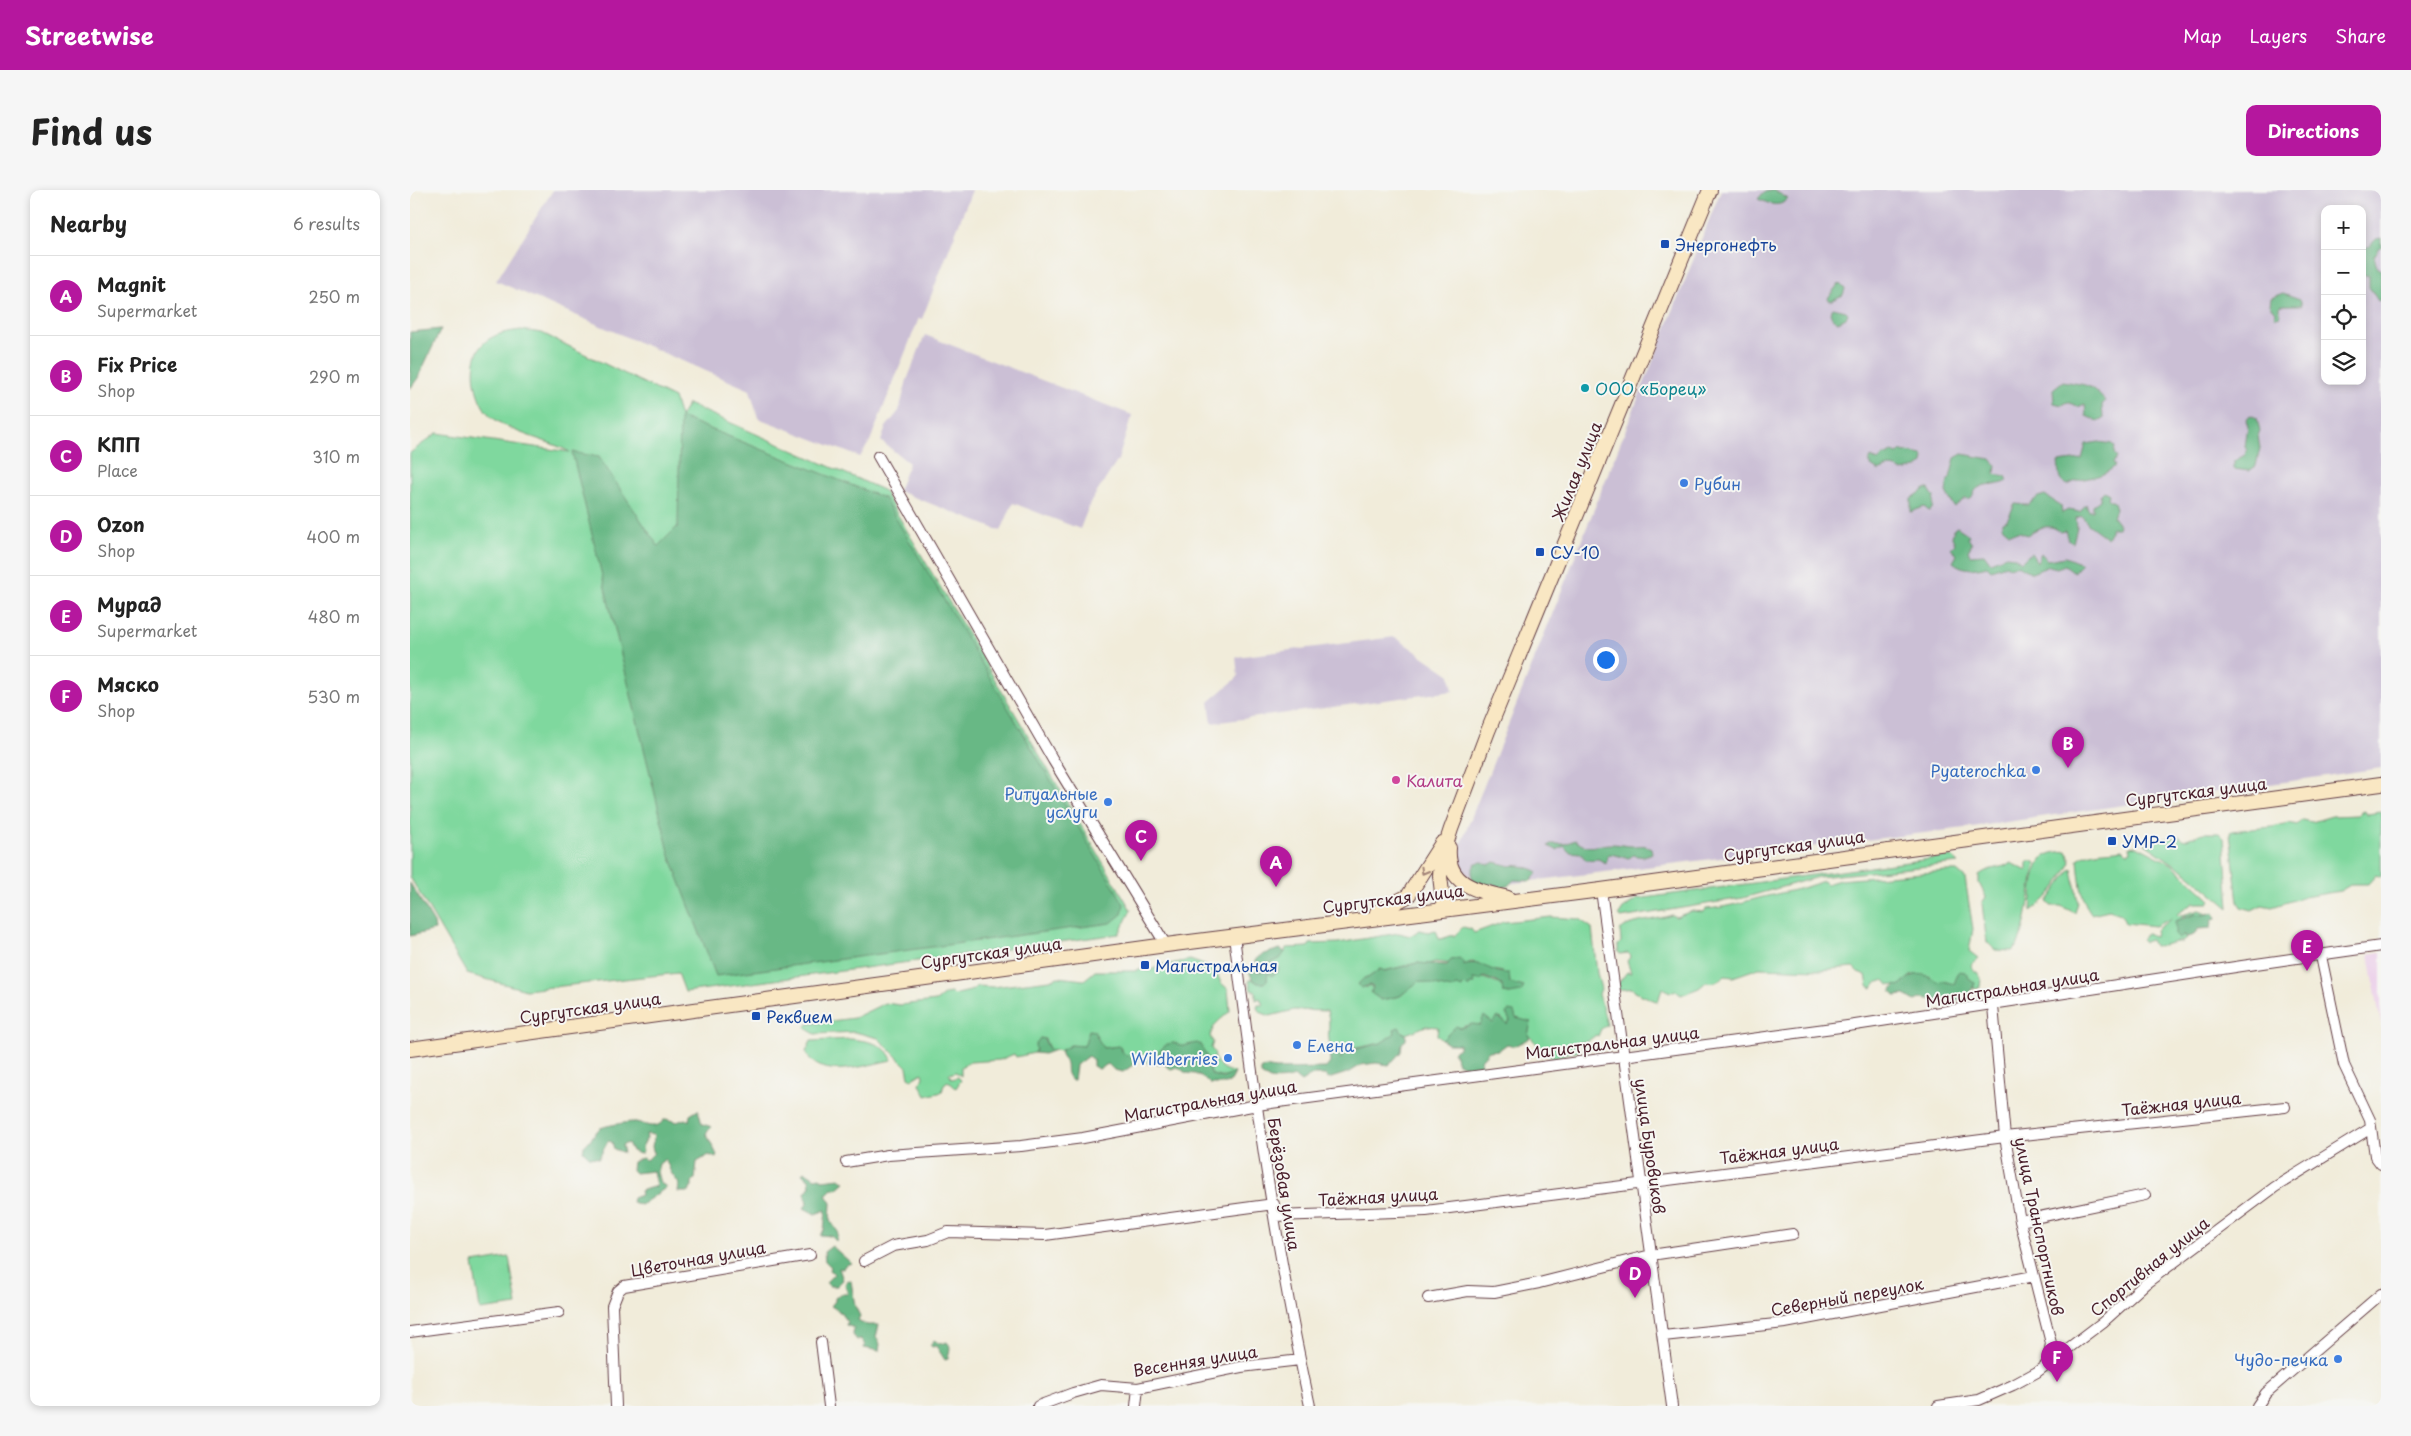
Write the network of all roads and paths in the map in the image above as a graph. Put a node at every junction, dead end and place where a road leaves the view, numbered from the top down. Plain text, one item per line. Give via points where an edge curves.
1 (1710, 190) edge
2 (878, 456) dead end
3 (2381, 784) edge
4 (1450, 829) junction
5 (1601, 890) junction
6 (1518, 900) junction
7 (1444, 909) junction
8 (1359, 920) junction
9 (1234, 936) junction
10 (1166, 945) junction
11 (2381, 946) edge
12 (2321, 956) junction
13 (1993, 1006) junction
14 (410, 1049) edge
15 (1624, 1055) junction
16 (1257, 1105) junction
17 (2285, 1107) dead end
18 (2371, 1128) junction
19 (2005, 1138) junction
20 (846, 1162) dead end
21 (2381, 1164) edge
22 (1641, 1182) junction
23 (2145, 1195) dead end
24 (1274, 1204) junction
25 (1275, 1216) junction
26 (2020, 1221) junction
27 (1793, 1234) dead end
28 (810, 1255) dead end
29 (1652, 1255) junction
30 (864, 1262) dead end
31 (2034, 1276) junction
32 (2381, 1294) edge
33 (1428, 1298) dead end
34 (559, 1312) dead end
35 (410, 1332) edge
36 (1663, 1336) junction
37 (821, 1342) dead end
38 (1300, 1360) junction
39 (2048, 1362) junction
40 (1138, 1388) junction
41 (616, 1406) edge
42 (829, 1406) edge
43 (1038, 1406) edge
44 (1136, 1406) edge
45 (1310, 1406) edge
46 (1672, 1406) edge
47 (1938, 1406) edge
48 (2257, 1406) edge

1 - 4 main road, Жилая улица
2 - 10 street via 1053,760
3 - 5 main road, Сургутская улица
4 - 6 main road via 1448,858 1458,879 1479,891
4 - 7 main road, Жилая улица via 1440,876
4 -> 8 main road via 1408,896
5 - 6 main road, Сургутская улица
5 - 15 street, улица Буровиков
6 - 7 main road, Сургутская улица
7 - 8 main road, Сургутская улица
8 - 9 main road, Сургутская улица
9 - 10 main road, Сургутская улица
9 - 16 street, Берёзовая улица
10 - 14 main road, Сургутская улица
11 - 12 street, Магистральная улица
12 - 13 street, Магистральная улица
12 - 18 street via 2344,1065
13 - 15 street, Магистральная улица
13 - 19 street, улица Транспортников
15 - 16 street, Магистральная улица
15 - 22 street, улица Буровиков
16 - 20 street, Магистральная улица via 1083,1138 1022,1146 888,1155
16 - 24 street, Берёзовая улица
17 - 19 street, Таёжная улица
18 - 21 street via 2375,1156
18 - 39 street, Спортивная улица via 2275,1187 2145,1284 2103,1322
19 - 22 street, Таёжная улица
19 - 26 street, улица Транспортников
22 - 25 street, Таёжная улица via 1426,1211
22 - 29 street, улица Буровиков
23 - 26 street
24 - 25 street, Берёзовая улица
24 - 30 street via 1045,1235 948,1232 928,1240 894,1246
25 - 38 street, Берёзовая улица
26 - 31 street, улица Транспортников
27 - 29 street
28 - 41 street, Цветочная улица via 624,1286 618,1291 612,1306
29 - 33 street via 1494,1292 1468,1291
29 - 36 street, улица Буровиков
31 - 36 street, Северный переулок via 1785,1323
31 - 39 street, улица Транспортников via 2052,1343
32 - 48 street via 2266,1393
34 - 35 street
36 - 46 street, улица Буровиков
37 - 42 street
38 - 40 street, Весенняя улица via 1241,1367
38 - 45 street, Берёзовая улица
39 - 47 street, Спортивная улица via 2013,1385 1978,1400
40 - 43 street, Весенняя улица via 1101,1385
40 - 44 street

